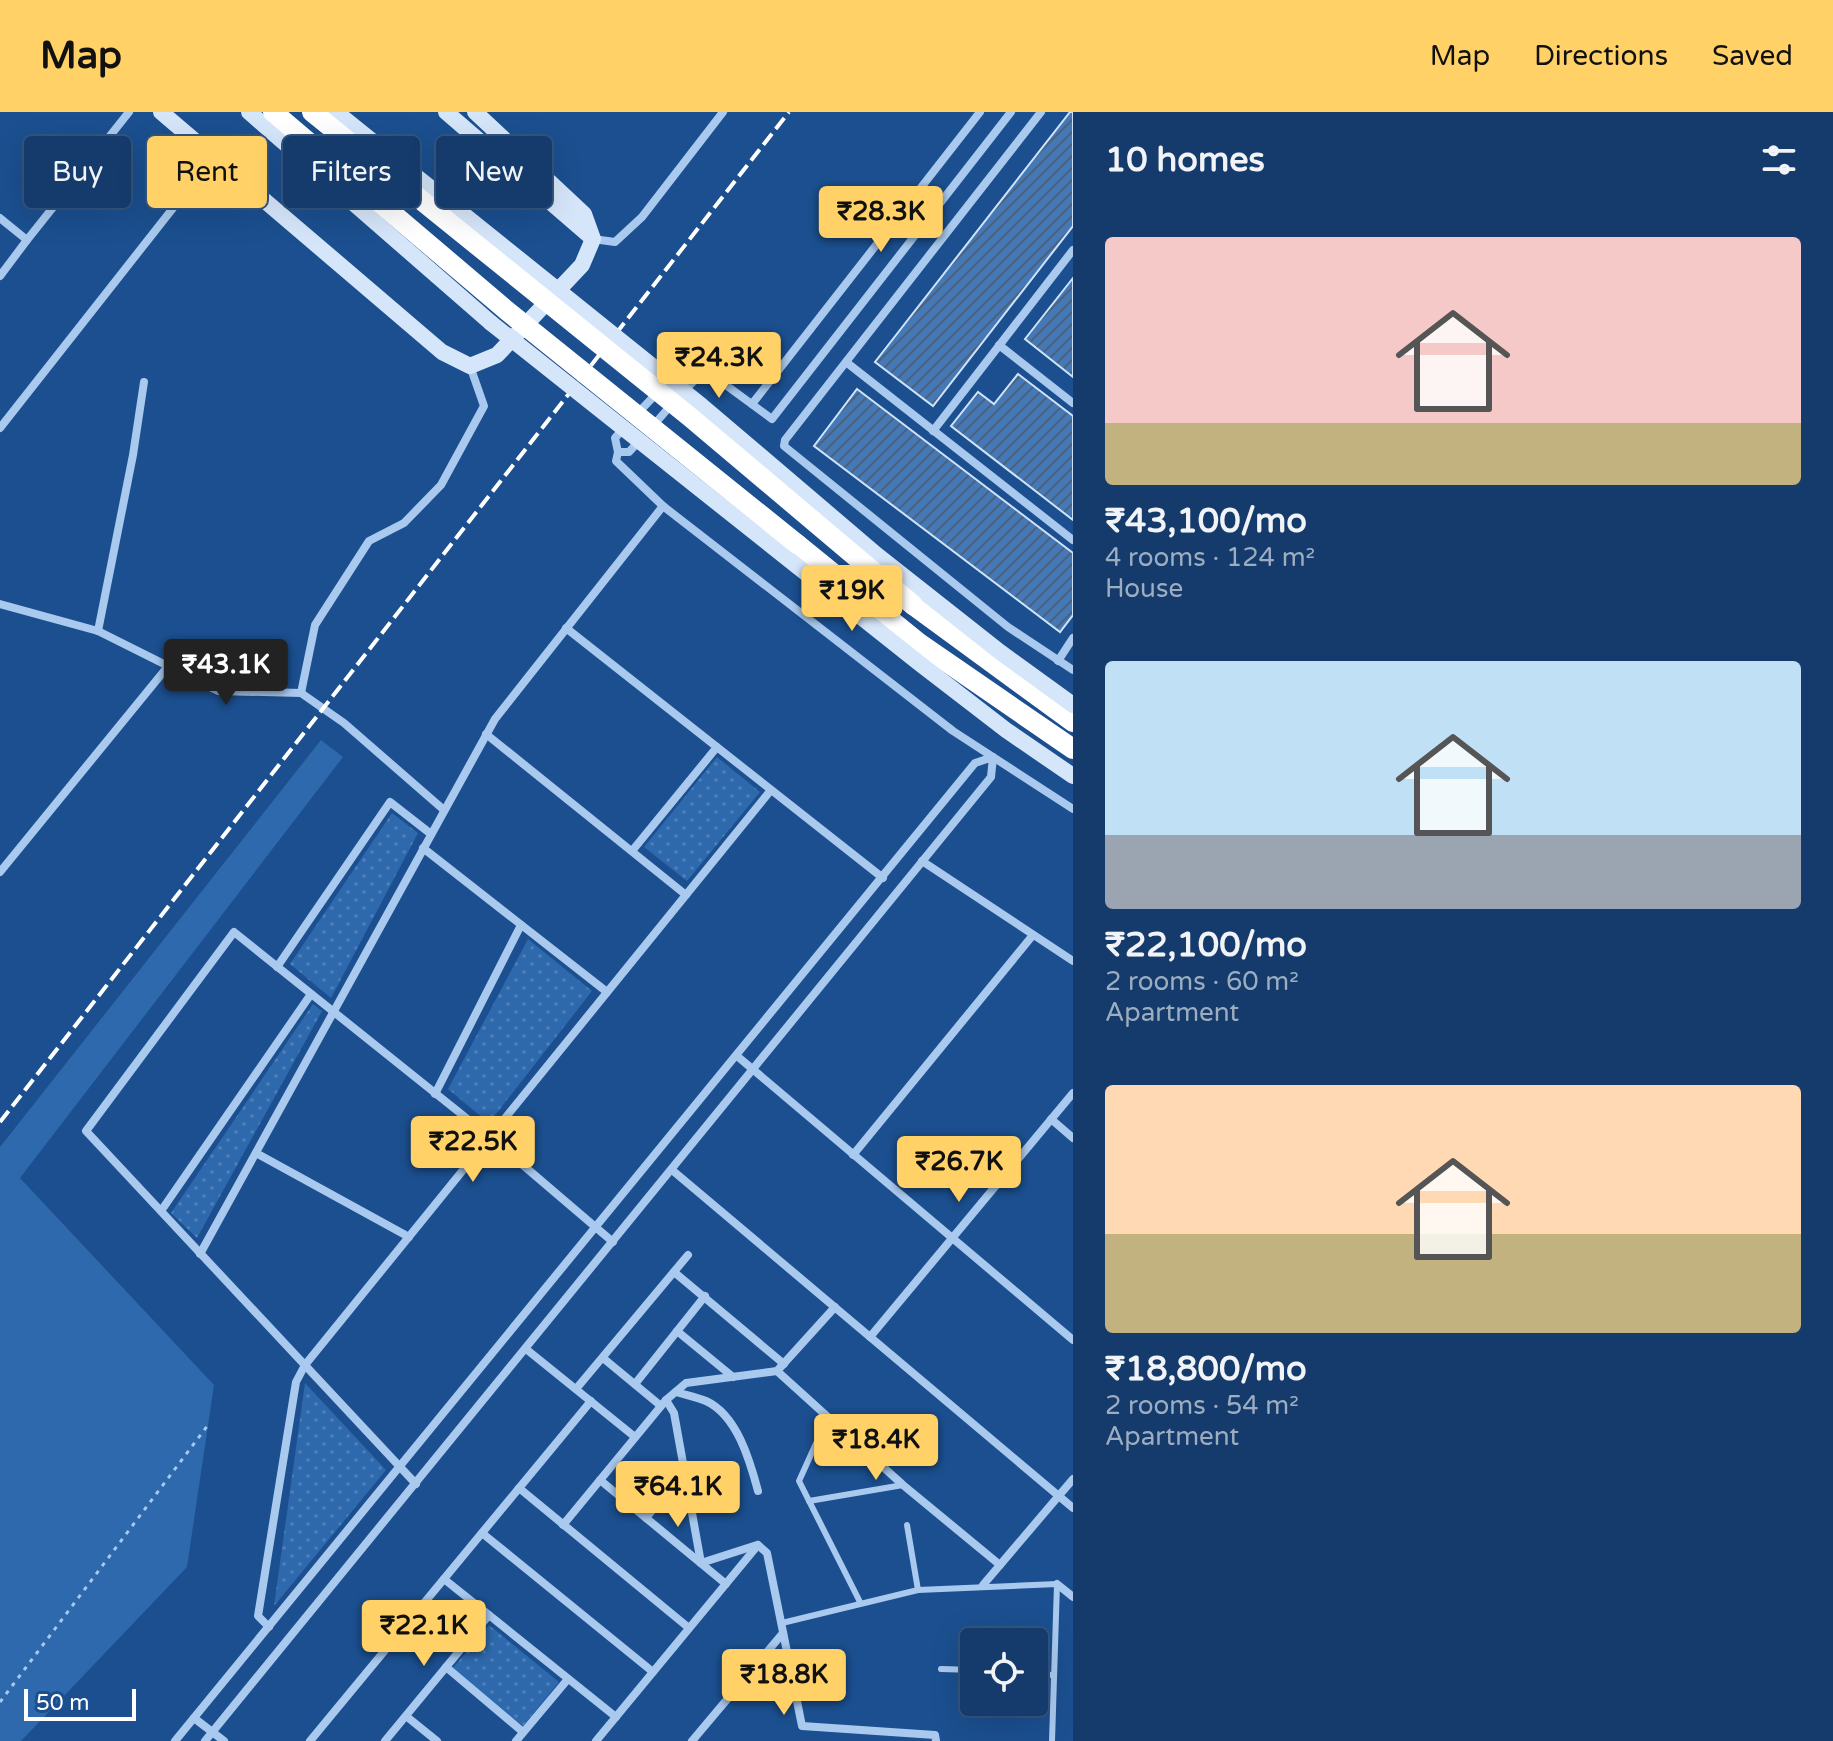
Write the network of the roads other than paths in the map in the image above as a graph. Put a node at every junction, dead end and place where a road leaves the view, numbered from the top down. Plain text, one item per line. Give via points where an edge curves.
1 (129, 112) edge
2 (161, 112) edge
3 (249, 112) edge
4 (273, 112) edge
5 (312, 112) edge
6 (336, 112) edge
7 (446, 112) edge
8 (475, 112) edge
9 (723, 112) edge
10 (980, 112) edge
11 (1011, 112) edge
12 (1041, 112) edge
13 (190, 136) edge
14 (267, 202) edge
15 (173, 208) edge
16 (0, 218) edge
17 (593, 239) junction
18 (27, 240) junction
19 (1073, 250) edge
20 (0, 276) edge
21 (999, 345) junction
22 (846, 362) junction
23 (470, 366) junction
24 (694, 367) junction
25 (144, 382) dead end
26 (1073, 403) edge
27 (752, 404) junction
28 (0, 428) edge
29 (933, 431) junction
30 (618, 452) junction
31 (663, 506) junction
32 (1073, 540) edge
33 (797, 544) junction
34 (838, 598) junction
35 (0, 604) edge
36 (913, 605) junction
37 (940, 605) junction
38 (566, 628) junction
39 (98, 631) junction
40 (1073, 638) edge
41 (1058, 661) junction
42 (169, 665) junction
43 (1073, 670) edge
44 (301, 693) junction
45 (1073, 705) edge
46 (1073, 722) edge
47 (486, 734) junction
48 (717, 747) junction
49 (1073, 749) edge
50 (993, 757) junction
51 (1073, 776) edge
52 (771, 790) junction
53 (1073, 809) edge
54 (444, 810) junction
55 (431, 834) junction
56 (423, 848) junction
57 (632, 851) junction
58 (922, 861) junction
59 (0, 872) edge
60 (883, 878) junction
61 (686, 895) junction
62 (521, 925) junction
63 (1033, 935) junction
64 (1073, 961) edge
65 (277, 967) junction
66 (607, 992) junction
67 (311, 994) junction
68 (333, 1012) junction
69 (737, 1056) junction
70 (754, 1070) junction
71 (1073, 1093) edge
72 (435, 1094) junction
73 (1051, 1119) junction
74 (490, 1137) junction
75 (1073, 1138) edge
76 (256, 1153) junction
77 (853, 1155) junction
78 (672, 1170) junction
79 (161, 1211) junction
80 (597, 1228) junction
81 (409, 1237) junction
82 (951, 1238) junction
83 (613, 1242) junction
84 (200, 1254) junction
85 (688, 1255) dead end
86 (674, 1272) junction
87 (705, 1296) junction
88 (835, 1307) junction
89 (677, 1331) junction
90 (870, 1337) junction
91 (1073, 1340) edge
92 (526, 1349) junction
93 (603, 1358) junction
94 (305, 1365) junction
95 (780, 1368) junction
96 (733, 1377) junction
97 (635, 1384) junction
98 (576, 1389) junction
99 (676, 1392) junction
100 (591, 1401) junction
101 (664, 1403) junction
102 (828, 1417) junction
103 (635, 1437) junction
104 (401, 1467) junction
105 (684, 1470) junction
106 (1073, 1479) edge
107 (600, 1480) junction
108 (416, 1484) junction
109 (903, 1485) junction
110 (519, 1488) junction
111 (758, 1491) dead end
112 (1059, 1496) junction
113 (809, 1501) junction
114 (1073, 1508) edge
115 (646, 1518) junction
116 (563, 1525) junction
117 (907, 1525) dead end
118 (482, 1533) junction
119 (758, 1545) junction
120 (701, 1563) junction
121 (1000, 1565) junction
122 (444, 1579) junction
123 (726, 1584) junction
124 (1057, 1584) junction
125 (983, 1585) junction
126 (918, 1590) junction
127 (1073, 1597) edge
128 (860, 1602) junction
129 (489, 1615) junction
130 (269, 1627) junction
131 (689, 1628) junction
132 (782, 1628) junction
133 (446, 1667) junction
134 (941, 1669) dead end
135 (960, 1670) edge
136 (653, 1672) junction
137 (1048, 1675) edge
138 (1053, 1675) junction
139 (568, 1679) junction
140 (406, 1716) junction
141 (616, 1717) junction
142 (194, 1718) junction
143 (523, 1732) junction
144 (885, 1732) junction
145 (212, 1733) junction
146 (316, 1739) edge
147 (601, 1739) edge
148 (175, 1741) edge
149 (205, 1741) edge
150 (224, 1741) edge
151 (385, 1741) edge
152 (437, 1741) edge
153 (516, 1741) edge
154 (692, 1741) edge
155 (873, 1741) edge
156 (936, 1741) edge
157 (1052, 1741) edge

1 - 18 street
2 - 13 street
3 - 34 street, bridge via 491,323
4 - 33 highway, bridge via 506,310
5 - 36 highway, bridge
6 - 37 street, bridge
7 - 17 street
8 - 17 street via 584,214
9 - 17 street via 642,217 615,242
10 - 27 street
11 - 27 street via 772,419
12 - 22 street
14 - 23 street via 442,352
15 - 28 street
16 - 18 street
17 - 23 street via 582,265 497,355
18 - 20 street
19 - 21 street
21 - 26 street
21 - 29 street
22 - 29 street
22 - 41 street via 785,440 786,449
23 - 44 street via 484,406 441,485 404,523 369,541 315,625
24 - 27 street
24 - 30 street via 696,379 629,452
24 - 30 street via 683,366 615,438
25 - 39 street
29 - 32 street
30 - 31 street via 616,461
31 - 38 street
31 - 50 street
33 - 34 highway, bridge
33 - 49 highway via 919,643
34 - 51 street, bridge
35 - 39 street
36 - 37 highway, bridge
36 - 46 highway
37 - 45 street, bridge
38 - 47 street
38 - 48 street
39 - 42 street
40 - 41 street
41 - 43 street
42 - 44 street via 218,691
42 - 59 street
44 - 54 street via 344,723
47 - 54 street
47 - 57 street
48 - 52 street
48 - 57 street
50 - 53 street
50 - 58 street via 991,777
50 - 60 street via 975,763
52 - 60 street
52 - 61 street
54 - 55 street
55 - 56 street
55 - 65 street via 390,802
56 - 62 street
56 - 68 street
57 - 61 street
58 - 63 street
58 - 70 street
60 - 69 street
61 - 66 street
62 - 66 street
62 - 72 street
63 - 64 street
63 - 77 street
65 - 67 street
65 - 79 street via 234,932 86,1131
66 - 74 street
67 - 68 street
67 - 79 street
68 - 72 street
68 - 76 street
69 - 70 street
69 - 80 street
70 - 77 street
70 - 78 street
71 - 73 street
72 - 74 street
73 - 75 street
73 - 82 street
74 - 80 street
74 - 81 street
76 - 81 street
76 - 84 street
77 - 82 street
78 - 83 street
78 - 88 street
79 - 84 street
80 - 83 street
80 - 104 street
81 - 94 street
82 - 90 street
82 - 91 street
83 - 92 street
84 - 94 street
85 - 86 street
86 - 87 street
86 - 93 street
87 - 89 street
87 - 95 street
88 - 90 street
88 - 95 street
89 - 96 street
89 - 97 street
90 - 112 street
92 - 98 street
92 - 108 street
93 - 97 street
93 - 98 street
94 - 104 street
94 - 130 street via 296,1382 258,1616
95 - 96 street
95 - 102 street
96 - 99 street via 686,1383
97 - 101 street
98 - 100 street
99 - 101 street
99 - 111 street via 708,1402 729,1420
100 - 103 street
100 - 110 street
101 - 103 street
101 - 105 street via 674,1413
102 - 109 street
102 - 113 lane via 799,1481
103 - 107 street
104 - 108 street
104 - 130 street
105 - 115 street
105 - 120 street
106 - 112 street
107 - 115 street
107 - 116 street
108 - 145 street
109 - 113 lane
109 - 121 street
110 - 116 street
110 - 118 street
112 - 114 street
112 - 121 street
113 - 128 lane
115 - 120 street
116 - 131 street
117 - 126 lane
118 - 122 street
118 - 136 street
119 - 120 street
119 - 123 street
119 - 132 street via 767,1553
120 - 123 street
121 - 125 street
122 - 129 street
122 - 146 street
123 - 131 street
124 - 125 lane
124 - 127 street
124 - 138 lane
125 - 126 lane
126 - 128 lane
128 - 132 lane
129 - 133 street
129 - 139 street
130 - 142 street
131 - 136 street
132 - 144 street via 802,1726
132 - 154 street
133 - 140 street
133 - 143 street
134 - 135 lane
136 - 141 street
137 - 138 lane
138 - 157 lane
139 - 141 street
139 - 143 street
140 - 151 street
140 - 152 street
141 - 147 street
142 - 145 street
142 - 148 street
143 - 153 street
144 - 155 street
144 - 156 street via 935,1735
145 - 149 street
145 - 150 street

